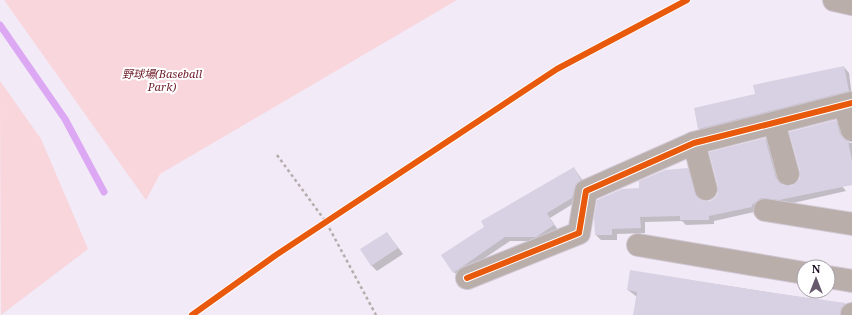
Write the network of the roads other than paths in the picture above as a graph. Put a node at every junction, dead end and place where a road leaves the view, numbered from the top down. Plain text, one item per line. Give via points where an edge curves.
1 (834, 0) edge
2 (852, 4) edge
3 (848, 104) edge
4 (774, 123) junction
5 (852, 130) edge
6 (694, 143) junction
7 (788, 174) dead end
8 (706, 189) dead end
9 (765, 210) dead end
10 (852, 224) edge
11 (638, 245) dead end
12 (796, 272) edge
13 (836, 277) edge
14 (467, 278) dead end
15 (852, 280) edge

1 - 2 street
3 - 4 street
3 - 5 street
4 - 6 street
4 - 7 street
6 - 8 street
6 - 14 street via 586,191 579,233
9 - 10 street
11 - 12 street
13 - 15 street

